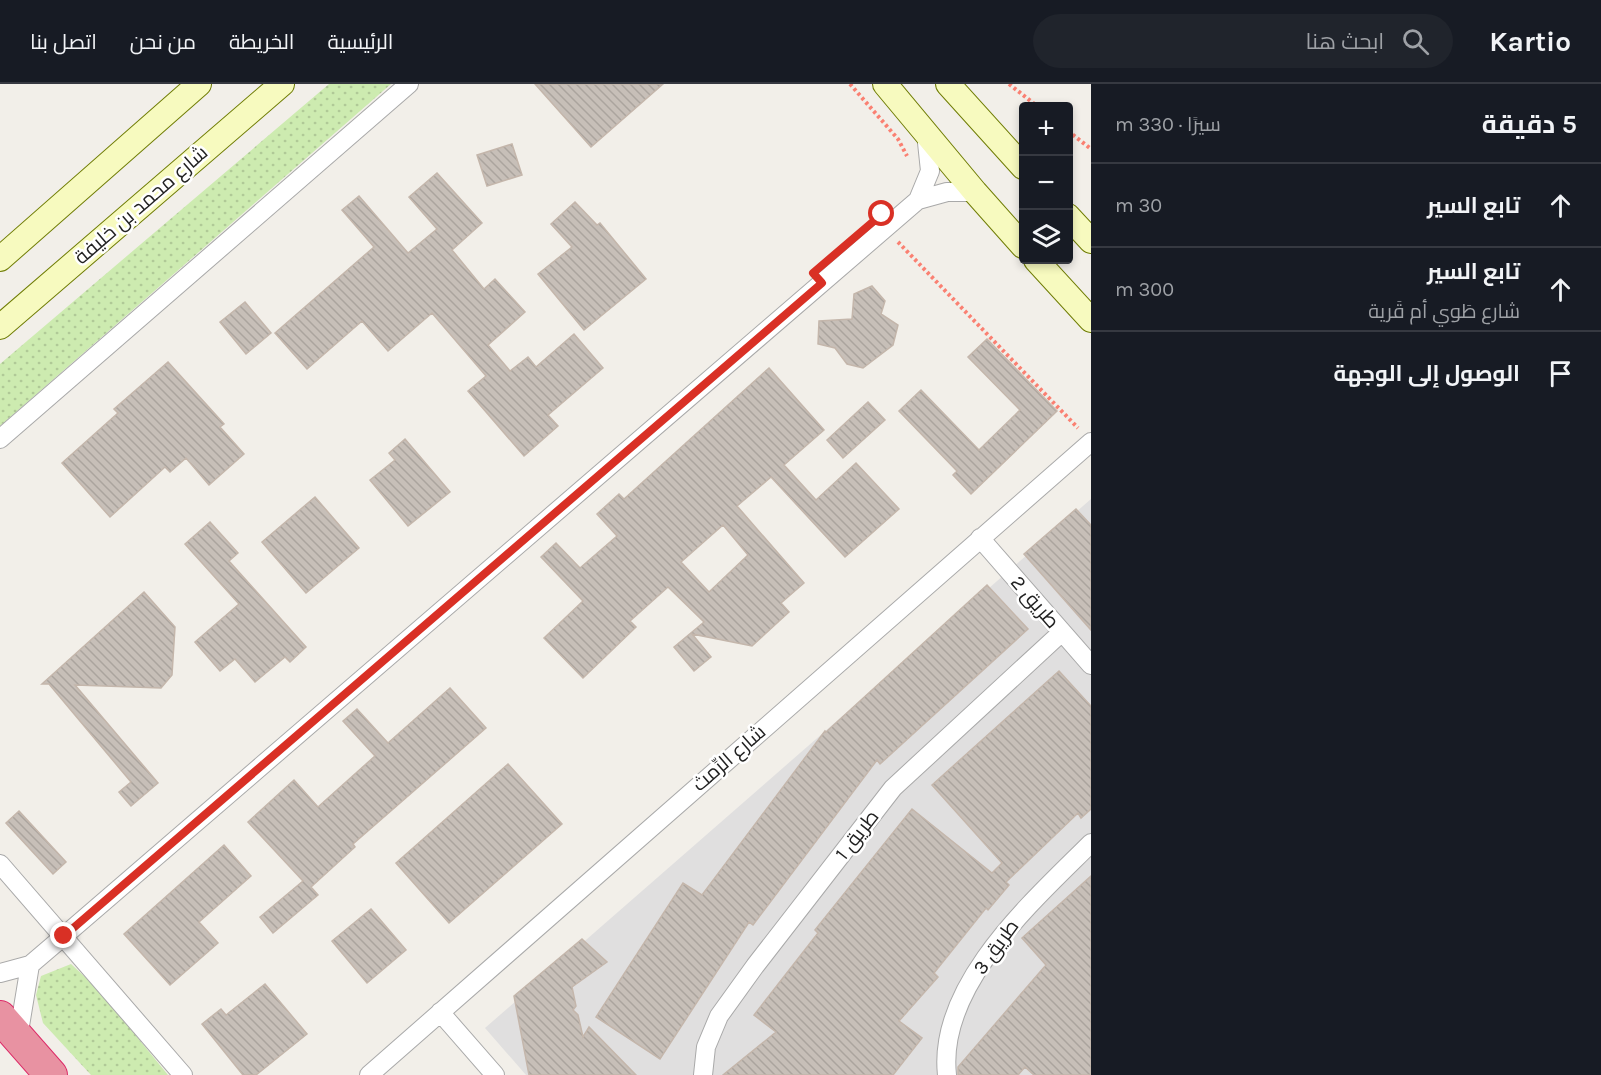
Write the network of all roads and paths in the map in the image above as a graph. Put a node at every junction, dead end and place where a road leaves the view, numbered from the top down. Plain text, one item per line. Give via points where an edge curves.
1 (199, 84) edge
2 (282, 84) edge
3 (409, 84) edge
4 (850, 84) edge
5 (885, 84) edge
6 (948, 84) edge
7 (1009, 84) edge
8 (1032, 102) edge
9 (926, 133) junction
10 (1073, 135) edge
11 (1091, 149) edge
12 (909, 163) dead end
13 (1019, 163) edge
14 (975, 192) junction
15 (918, 200) junction
16 (1073, 221) edge
17 (885, 228) junction
18 (1091, 241) edge
19 (1019, 242) edge
20 (0, 259) edge
21 (1040, 264) edge
22 (1091, 320) edge
23 (0, 327) edge
24 (1070, 435) dead end
25 (0, 439) edge
26 (1091, 442) edge
27 (980, 538) junction
28 (1062, 632) junction
29 (1091, 665) edge
30 (1091, 843) edge
31 (0, 864) edge
32 (64, 936) junction
33 (30, 965) junction
34 (0, 973) edge
35 (440, 1012) junction
36 (9, 1027) edge
37 (51, 1075) edge
38 (183, 1075) edge
39 (369, 1075) edge
40 (495, 1075) edge
41 (703, 1075) edge
42 (947, 1075) edge

1 - 20 main road
2 - 23 main road, شارع محمد بن خليفة
3 - 25 street
4 - 12 path via 903,146
5 - 9 main road
6 - 13 main road
7 - 8 path
9 - 14 main road
9 - 15 street via 930,171
10 - 11 path
14 - 15 street via 946,192
14 - 19 main road
15 - 17 street
16 - 18 main road
17 - 24 path via 1079,427
17 - 32 street
21 - 22 main road
26 - 27 street, شارع الرِّمث
27 - 28 street, طريق 2
27 - 35 street, شارع الرِّمث
28 - 29 street, طريق 2
28 - 41 street, طريق 1 via 892,788 719,1016 706,1047
30 - 42 street, طريق 3 via 1018,915 978,969 952,1019
31 - 32 street
32 - 33 street
32 - 38 street
33 - 34 street
33 - 36 street
35 - 39 street, شارع الرِّمث
35 - 40 street
36 - 37 highway

